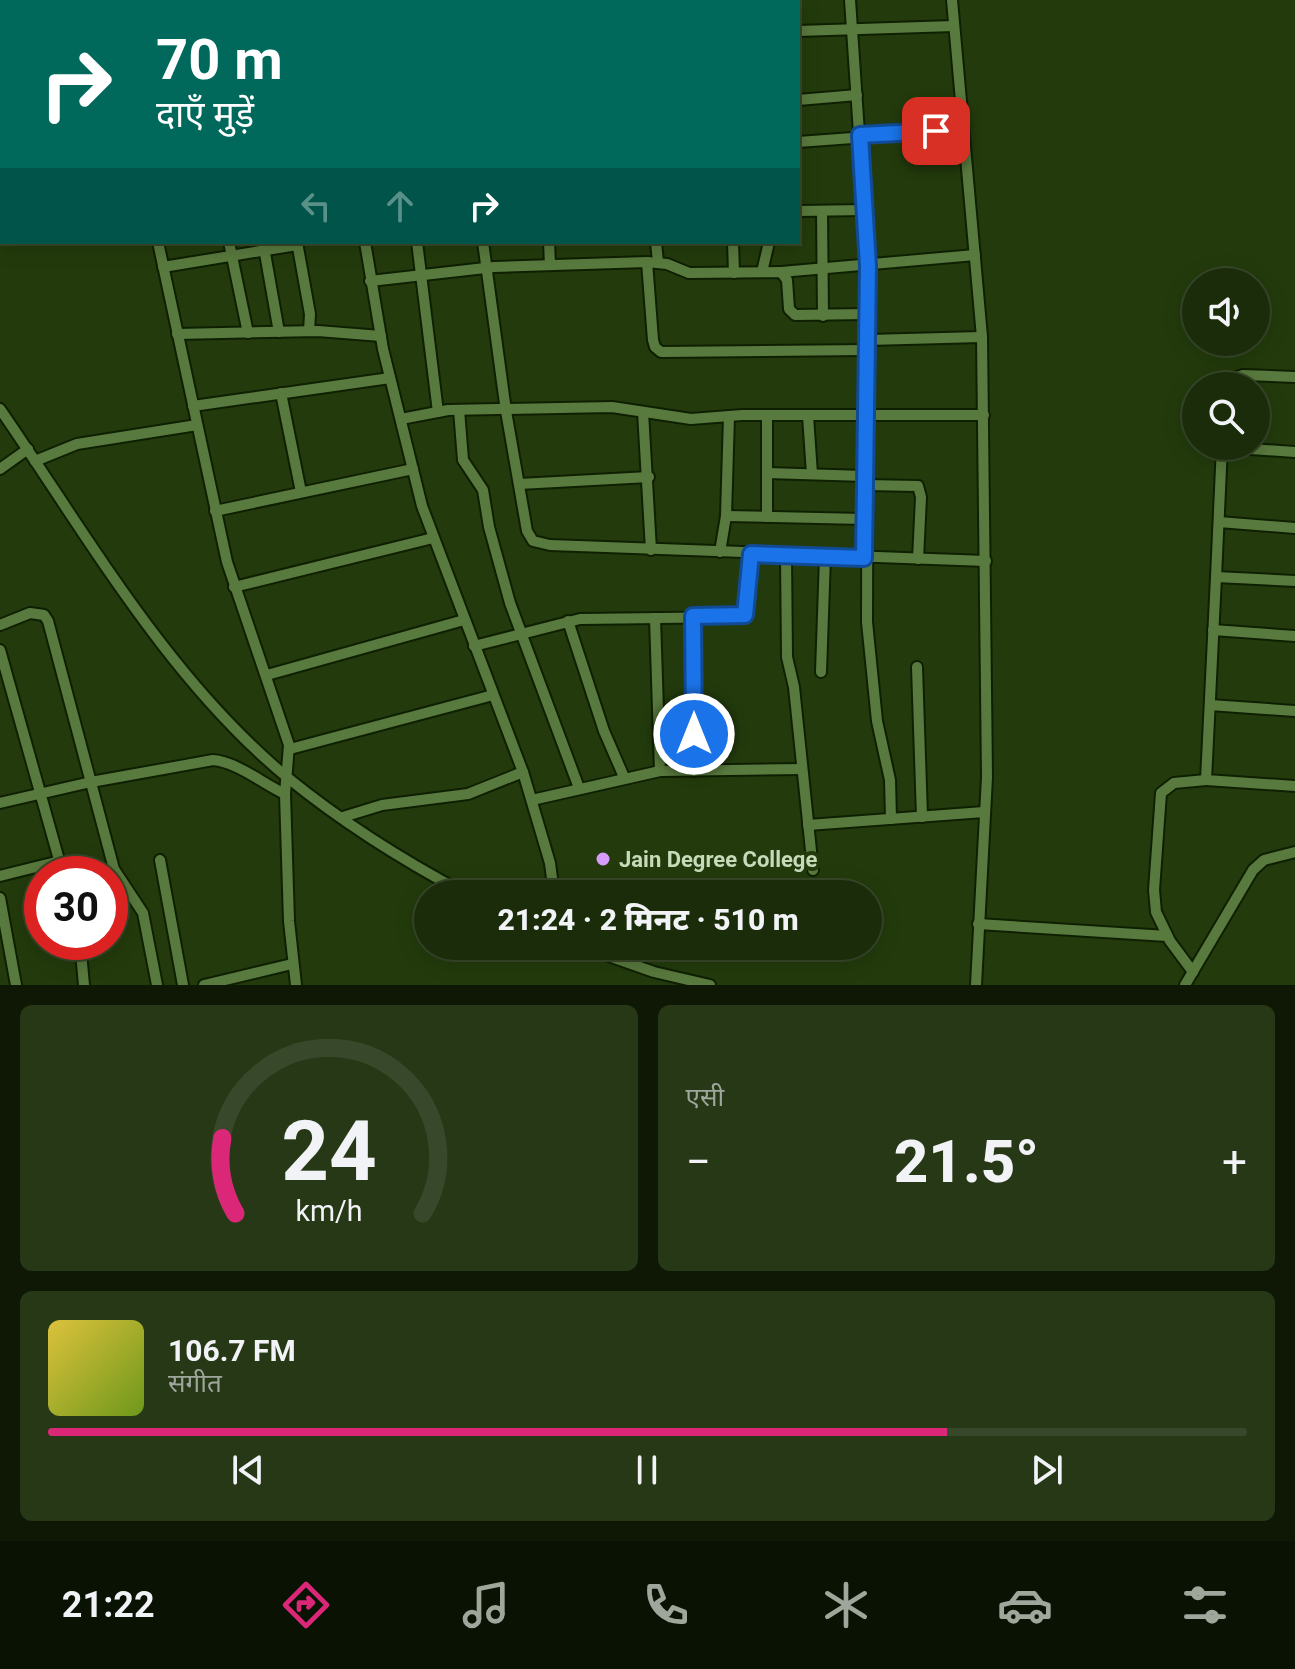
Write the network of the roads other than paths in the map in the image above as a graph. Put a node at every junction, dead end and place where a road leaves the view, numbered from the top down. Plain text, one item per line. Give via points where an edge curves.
1 (850, 0) edge
2 (952, 0) edge
3 (954, 26) junction
4 (800, 31) edge
5 (852, 31) junction
6 (857, 95) junction
7 (800, 100) edge
8 (962, 130) junction
9 (860, 135) junction
10 (800, 142) edge
11 (865, 210) junction
12 (800, 211) edge
13 (822, 211) junction
14 (158, 244) edge
15 (229, 244) edge
16 (297, 244) edge
17 (365, 244) edge
18 (417, 244) edge
19 (483, 244) edge
20 (549, 244) edge
21 (656, 244) edge
22 (733, 244) edge
23 (769, 244) edge
24 (264, 246) edge
25 (975, 255) junction
26 (232, 256) junction
27 (652, 262) junction
28 (550, 265) junction
29 (868, 266) junction
30 (163, 267) junction
31 (484, 267) junction
32 (822, 271) junction
33 (762, 272) junction
34 (781, 272) junction
35 (734, 273) junction
36 (420, 275) junction
37 (370, 281) junction
38 (868, 314) junction
39 (823, 316) junction
40 (309, 331) junction
41 (279, 332) junction
42 (248, 333) junction
43 (177, 334) junction
44 (381, 336) junction
45 (982, 337) junction
46 (868, 345) junction
47 (1270, 376) edge
48 (1295, 377) edge
49 (390, 378) junction
50 (281, 393) junction
51 (193, 406) junction
52 (459, 410) junction
53 (506, 411) junction
54 (438, 412) junction
55 (643, 412) junction
56 (767, 415) junction
57 (984, 415) junction
58 (2, 416) edge
59 (729, 416) junction
60 (808, 416) junction
61 (868, 417) junction
62 (401, 419) junction
63 (197, 425) junction
64 (28, 449) junction
65 (1270, 450) edge
66 (1295, 452) edge
67 (1221, 460) edge
68 (35, 461) junction
69 (0, 469) edge
70 (413, 469) junction
71 (767, 473) junction
72 (812, 474) junction
73 (649, 477) junction
74 (865, 481) junction
75 (519, 484) junction
76 (301, 492) junction
77 (215, 511) junction
78 (726, 516) junction
79 (767, 517) junction
80 (864, 519) junction
81 (1219, 522) junction
82 (1295, 528) edge
83 (433, 538) junction
84 (651, 550) junction
85 (720, 552) junction
86 (751, 554) junction
87 (786, 555) junction
88 (825, 557) junction
89 (864, 558) junction
90 (918, 559) junction
91 (986, 561) junction
92 (1216, 577) junction
93 (1295, 581) edge
94 (234, 587) junction
95 (693, 616) junction
96 (655, 618) junction
97 (464, 620) junction
98 (568, 621) junction
99 (0, 625) edge
100 (1213, 630) junction
101 (521, 634) junction
102 (1295, 636) edge
103 (474, 646) junction
104 (0, 650) edge
105 (917, 667) dead end
106 (821, 672) dead end
107 (267, 675) junction
108 (493, 695) junction
109 (1210, 705) junction
110 (1295, 711) edge
111 (290, 749) junction
112 (802, 769) junction
113 (660, 771) junction
114 (694, 771) junction
115 (523, 772) junction
116 (287, 777) junction
117 (624, 777) junction
118 (1206, 780) junction
119 (91, 782) junction
120 (1295, 786) edge
121 (579, 788) junction
122 (41, 793) junction
123 (285, 794) junction
124 (532, 800) junction
125 (0, 803) edge
126 (984, 812) junction
127 (343, 817) junction
128 (922, 817) junction
129 (891, 819) junction
130 (808, 825) junction
131 (1295, 852) edge
132 (59, 856) edge
133 (160, 860) dead end
134 (24, 870) edge
135 (813, 870) dead end
136 (0, 876) edge
137 (440, 880) edge
138 (552, 880) edge
139 (0, 898) edge
140 (978, 924) junction
141 (1167, 936) junction
142 (82, 960) edge
143 (620, 960) edge
144 (292, 964) junction
145 (1193, 972) junction
146 (684, 982) edge
147 (16, 985) edge
148 (84, 985) edge
149 (157, 985) edge
150 (183, 985) edge
151 (204, 985) edge
152 (296, 985) edge
153 (710, 985) edge
154 (976, 985) edge
155 (1185, 985) edge

1 - 5 street
2 - 3 street
3 - 5 street
3 - 8 street
4 - 5 street
5 - 6 street
6 - 7 street
6 - 9 street
8 - 9 street
8 - 25 street
9 - 10 street
9 - 11 street
11 - 13 street
11 - 29 street
12 - 13 street
13 - 32 street
14 - 30 street
15 - 26 street
16 - 24 street
16 - 40 street
17 - 37 street
18 - 36 street
19 - 31 street
20 - 28 street
21 - 27 street
22 - 35 street
23 - 33 street
24 - 26 street
24 - 41 street
25 - 29 street
25 - 45 street
26 - 30 street
26 - 42 street
27 - 28 street
27 - 35 street via 689,273
27 - 46 street via 653,340 661,352
28 - 31 street
29 - 32 street
29 - 38 street
30 - 43 street
31 - 36 street
31 - 53 street
32 - 34 street
32 - 39 street
33 - 34 street
33 - 35 street
34 - 39 street via 791,312
36 - 37 street
36 - 54 street
37 - 44 street
38 - 39 street
38 - 46 street
40 - 41 street
40 - 44 street
41 - 42 street
42 - 43 street
43 - 51 street
44 - 49 street
45 - 46 street
45 - 57 street
46 - 61 street
47 - 48 street
49 - 50 street
49 - 62 street
50 - 51 street
50 - 76 street
51 - 63 street
52 - 53 street
52 - 54 street
52 - 101 street via 463,460 482,484 489,527
53 - 55 street via 612,407
53 - 75 street
54 - 62 street
55 - 59 street via 691,419
55 - 73 street
56 - 59 street
56 - 60 street
56 - 71 street
57 - 61 street
57 - 91 street
58 - 64 street
59 - 78 street
60 - 61 street
60 - 72 street
61 - 74 street
62 - 70 street
63 - 68 street via 77,444
63 - 77 street
64 - 68 street
64 - 69 street
65 - 66 street
67 - 81 street
68 - 116 street via 186,672
70 - 76 street
70 - 83 street
71 - 72 street
71 - 79 street
72 - 74 street
73 - 75 street
73 - 84 street
74 - 80 street
74 - 90 street via 918,486
75 - 84 street via 527,531 537,543
76 - 77 street
77 - 94 street
78 - 79 street
78 - 85 street
79 - 80 street
80 - 89 street
81 - 82 street
81 - 92 street
83 - 94 street
83 - 97 street
84 - 85 street
85 - 86 street
86 - 87 street
86 - 95 street via 745,615
87 - 88 street
87 - 112 street via 787,657
88 - 89 street
88 - 106 street
89 - 90 street
89 - 129 street via 868,639
90 - 91 street
91 - 126 street
92 - 93 street
92 - 100 street
94 - 107 street
95 - 96 street
95 - 114 street
96 - 98 street
96 - 113 street
97 - 103 street
97 - 107 street
98 - 101 street
98 - 117 street
99 - 119 street via 30,613 48,621
100 - 102 street
100 - 109 street
101 - 103 street
101 - 121 street
103 - 108 street
104 - 122 street
105 - 128 street
107 - 111 street
108 - 111 street
108 - 115 street
109 - 110 street
109 - 118 street
111 - 116 street
112 - 114 street
112 - 130 street
113 - 114 street
113 - 117 street
115 - 124 street
115 - 127 street via 468,794 382,805
116 - 123 street
116 - 127 street
117 - 121 street
118 - 120 street
118 - 141 street via 1174,783 1161,793 1154,890 1156,912
119 - 122 street
119 - 123 street via 213,760 227,761
119 - 149 street via 114,869 143,913
121 - 124 street
122 - 125 street
122 - 132 street
123 - 144 street
124 - 138 street
126 - 128 street
126 - 140 street
127 - 137 street
128 - 129 street
129 - 130 street
130 - 135 street
131 - 145 street via 1264,860 1253,870
133 - 150 street
134 - 136 street
139 - 147 street
140 - 141 street
140 - 154 street
141 - 145 street
142 - 148 street
143 - 146 street
144 - 151 street
144 - 152 street
145 - 155 street
146 - 153 street

